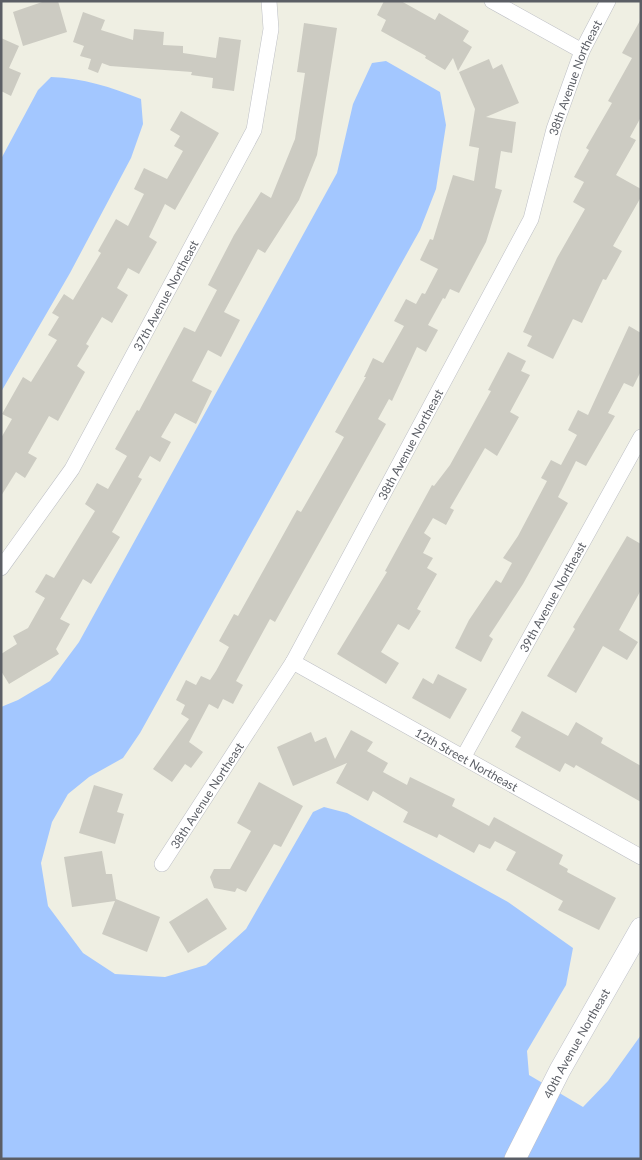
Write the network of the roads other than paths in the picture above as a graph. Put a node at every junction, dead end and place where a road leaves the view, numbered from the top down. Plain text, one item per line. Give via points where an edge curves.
1 (269, 1) edge
2 (492, 1) edge
3 (608, 1) edge
4 (582, 51) junction
5 (641, 437) edge
6 (1, 568) edge
7 (293, 662) junction
8 (464, 756) junction
9 (641, 857) edge
10 (162, 864) dead end
11 (641, 928) edge
12 (515, 1159) edge

1 - 6 street, 37th Avenue Northeast via 270,28 254,130 72,470
2 - 4 street
3 - 4 street, 38th Avenue Northeast
4 - 7 street, 38th Avenue Northeast via 554,129 531,219
5 - 8 street, 39th Avenue Northeast
7 - 8 street, 12th Street Northeast
7 - 10 street, 38th Avenue Northeast
8 - 9 street, 12th Street Northeast
11 - 12 street, 40th Avenue Northeast via 560,1070

